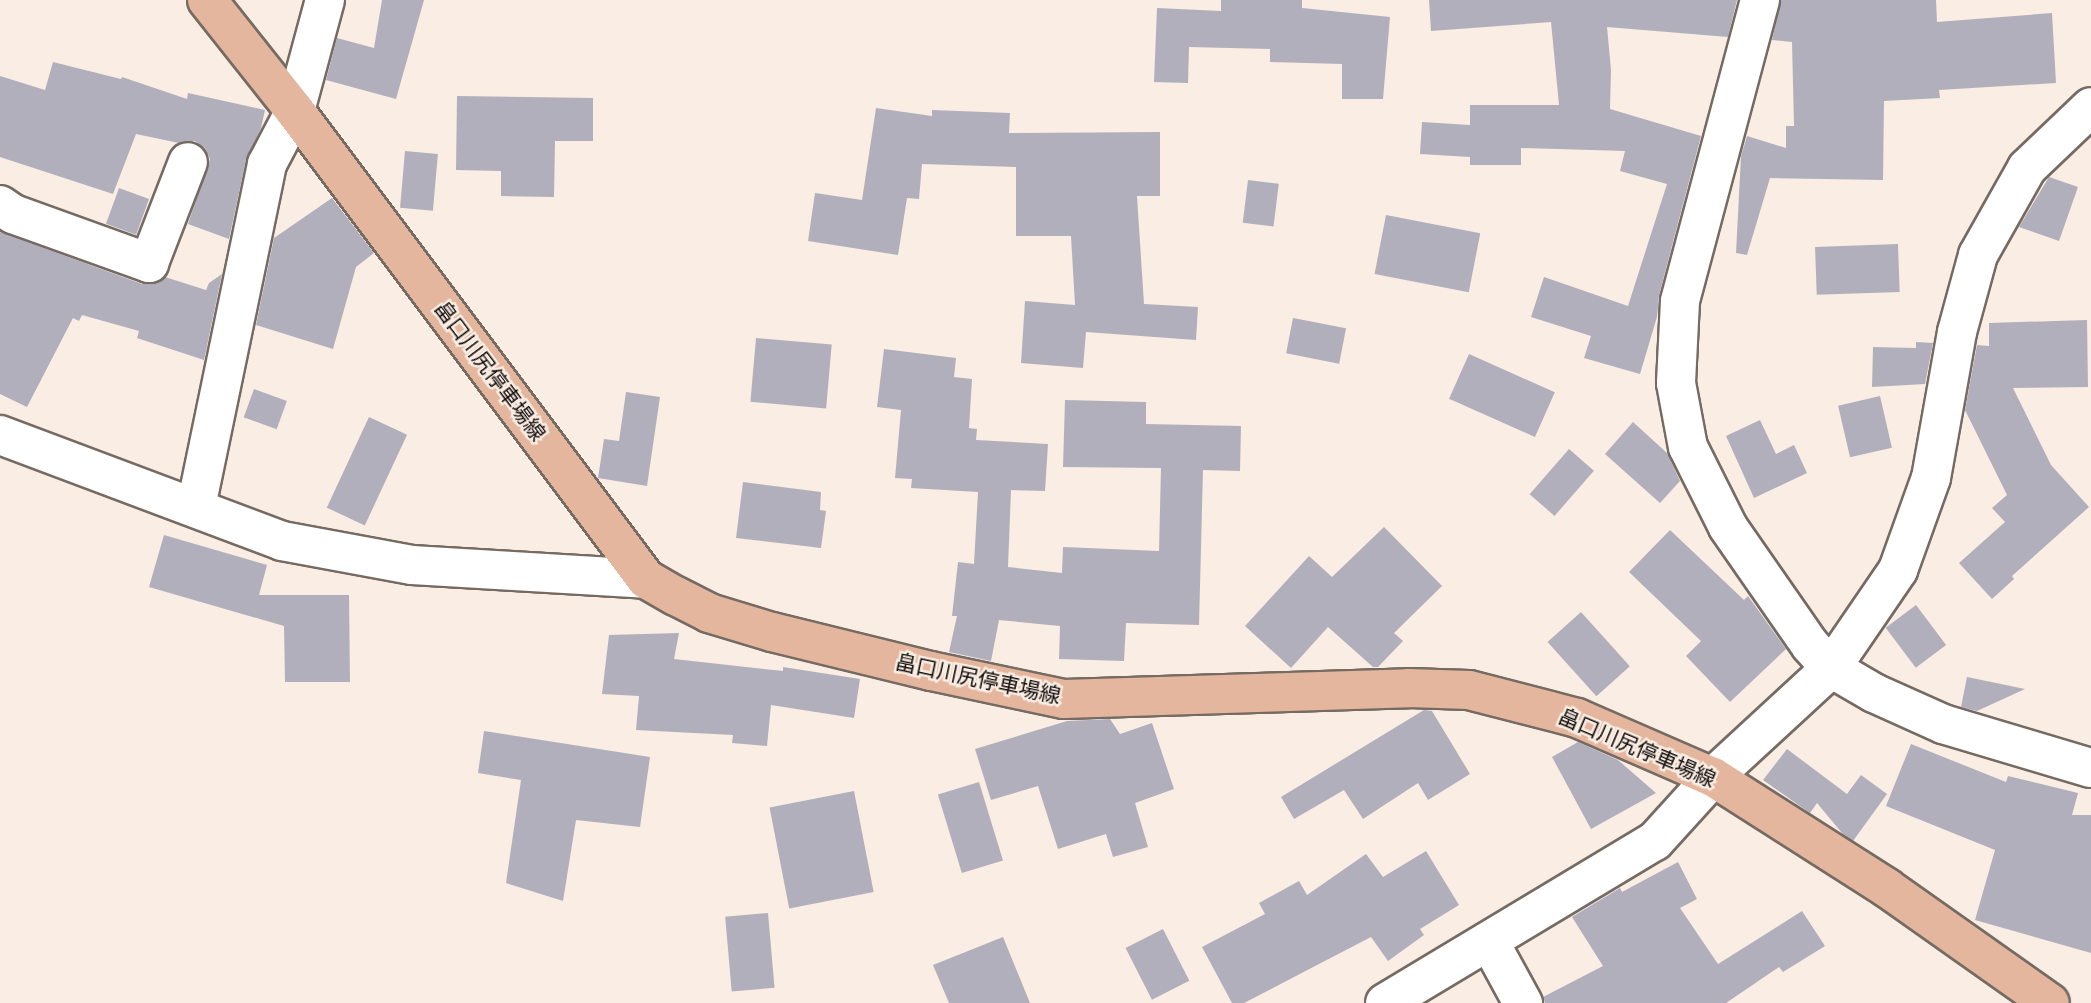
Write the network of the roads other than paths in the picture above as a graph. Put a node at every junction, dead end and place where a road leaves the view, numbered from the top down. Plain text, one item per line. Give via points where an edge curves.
1 (208, 0) edge
2 (325, 0) edge
3 (1760, 0) edge
4 (2091, 107) edge
5 (295, 111) junction
6 (188, 162) dead end
7 (0, 205) edge
8 (1, 437) edge
9 (196, 507) junction
10 (646, 579) junction
11 (1831, 668) junction
12 (2091, 768) edge
13 (1713, 777) junction
14 (1489, 940) junction
15 (1385, 1003) edge
16 (1523, 1003) edge
17 (2050, 1003) edge

1 - 5 main road, 畠口川尻停車場線
2 - 5 street
3 - 11 street via 1680,301 1676,383 1688,447 1728,527
4 - 11 street via 2027,168 1978,255 1957,332 1931,478 1898,570
5 - 9 street via 267,164
5 - 10 main road, 畠口川尻停車場線
6 - 7 street via 149,263 13,214
8 - 9 street
9 - 10 street via 282,541 412,565
10 - 13 main road, 畠口川尻停車場線 via 709,613 772,632 1064,699 1469,690 1577,718
11 - 12 street via 1943,724
11 - 13 street
13 - 14 street via 1654,841
13 - 17 main road, 畠口川尻停車場線 via 1887,888
14 - 15 street
14 - 16 street

